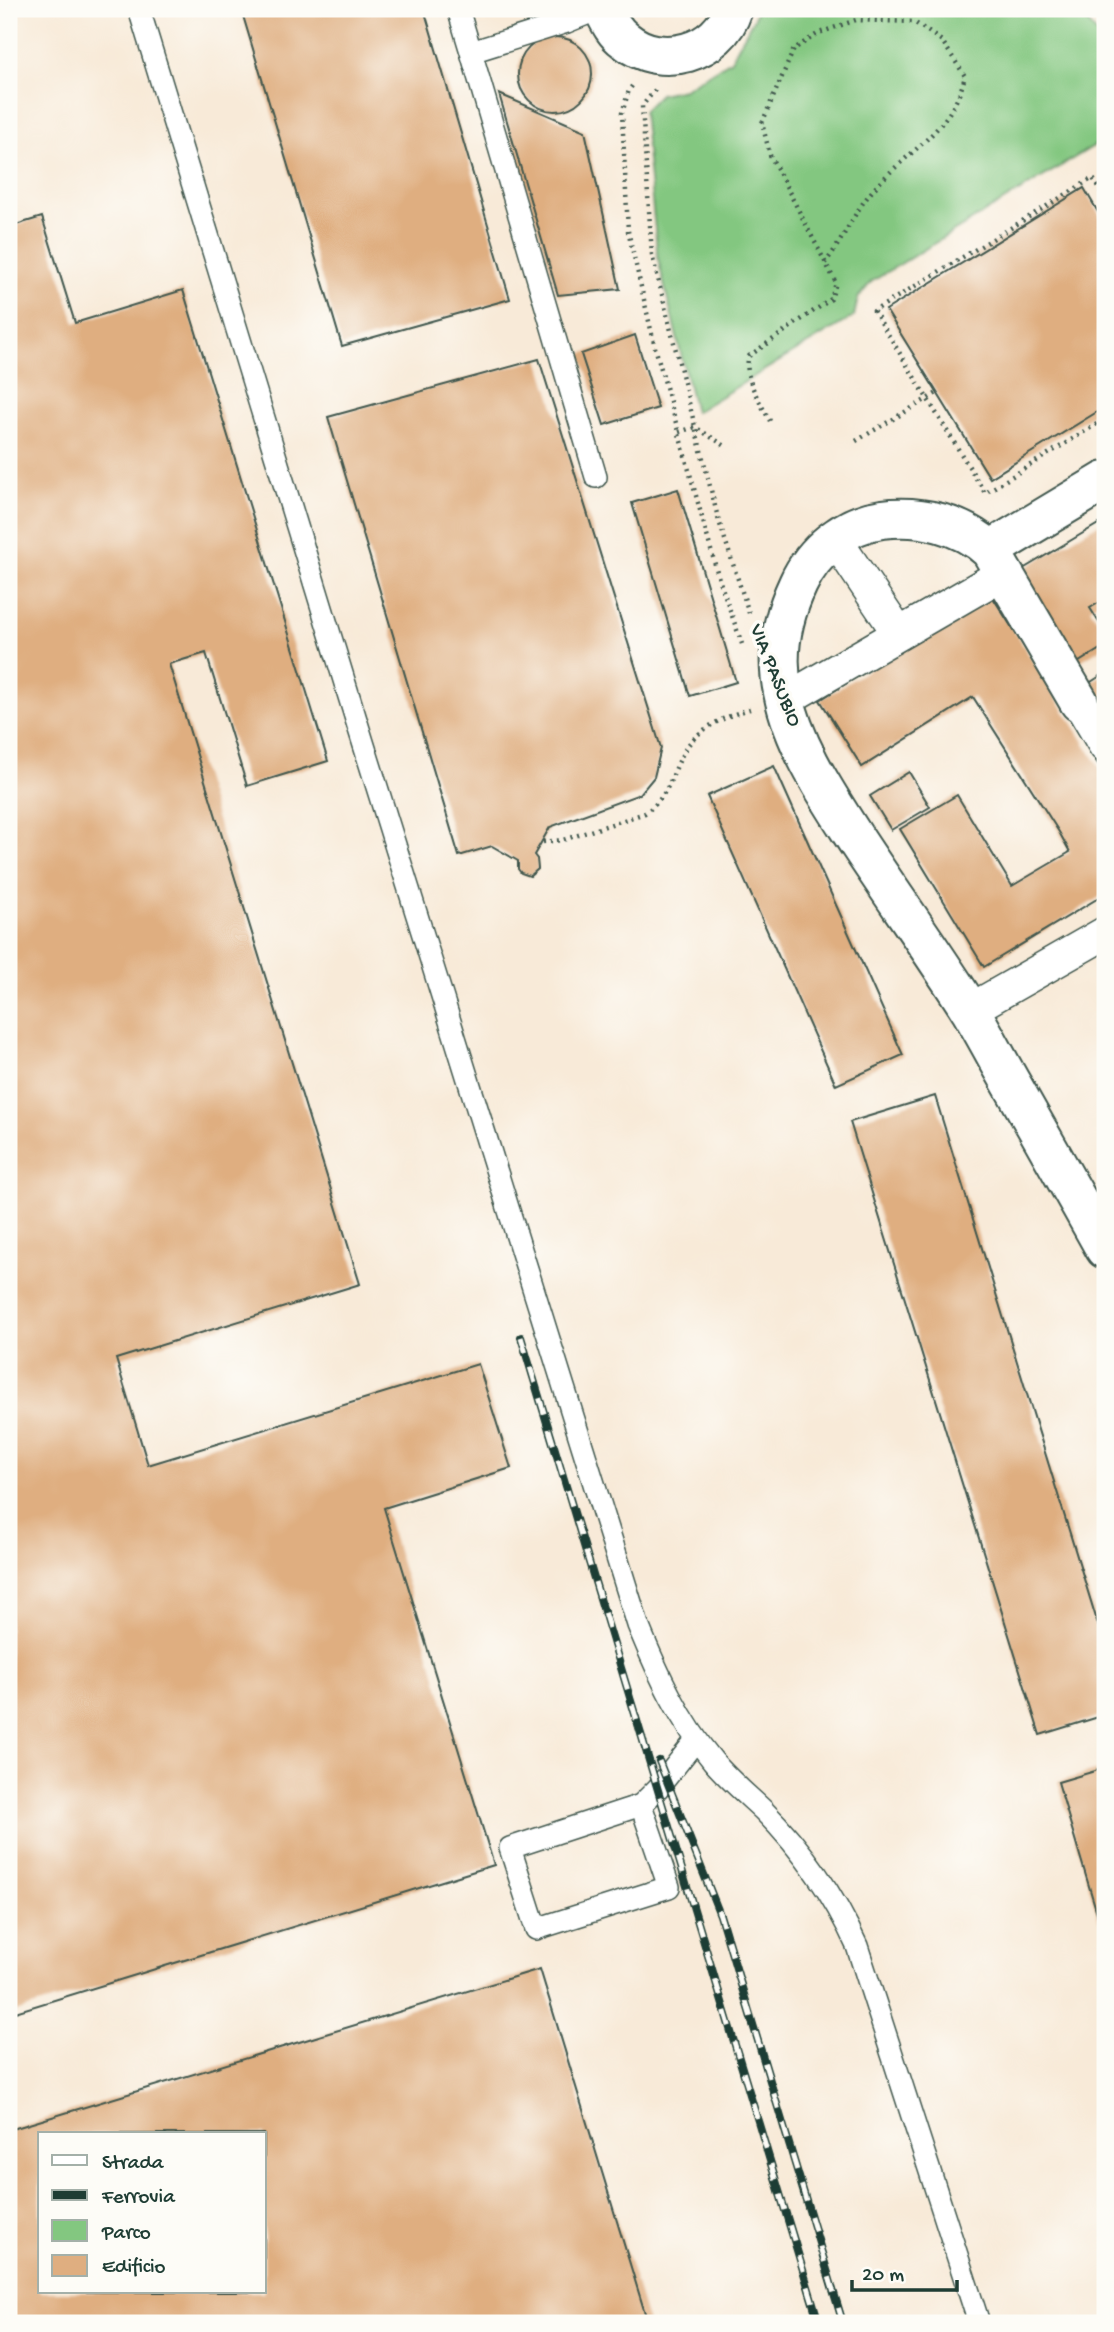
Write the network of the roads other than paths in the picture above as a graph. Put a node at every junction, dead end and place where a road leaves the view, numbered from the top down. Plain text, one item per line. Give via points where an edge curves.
1 (139, 9) edge
2 (458, 9) edge
3 (601, 9) edge
4 (733, 9) edge
5 (471, 52) junction
6 (596, 477) dead end
7 (1105, 481) edge
8 (835, 539) junction
9 (997, 561) junction
10 (899, 634) junction
11 (784, 696) junction
12 (1079, 702) joint
13 (1105, 746) edge
14 (1105, 933) edge
15 (970, 1010) junction
16 (1105, 1249) edge
17 (696, 1740) junction
18 (641, 1805) junction
19 (979, 2323) edge

1 - 17 lane via 629,1600 666,1689
2 - 5 lane
3 - 4 street via 625,41 664,56 685,54 705,45 721,32
3 - 5 lane
5 - 6 lane
7 - 9 street
8 - 9 street, VIA PASUBIO via 881,519 940,523 978,539
8 - 10 street
8 - 11 street, VIA PASUBIO via 809,564 789,603 780,645
9 - 10 street
9 - 12 street
10 - 11 street
11 - 15 street, VIA PASUBIO via 805,753 833,804
12 - 13 street
14 - 15 street
15 - 16 street, VIA PASUBIO
17 - 18 lane
17 - 19 lane via 806,1858 850,1929
18 - 18 lane via 510,1848 536,1929 668,1887

